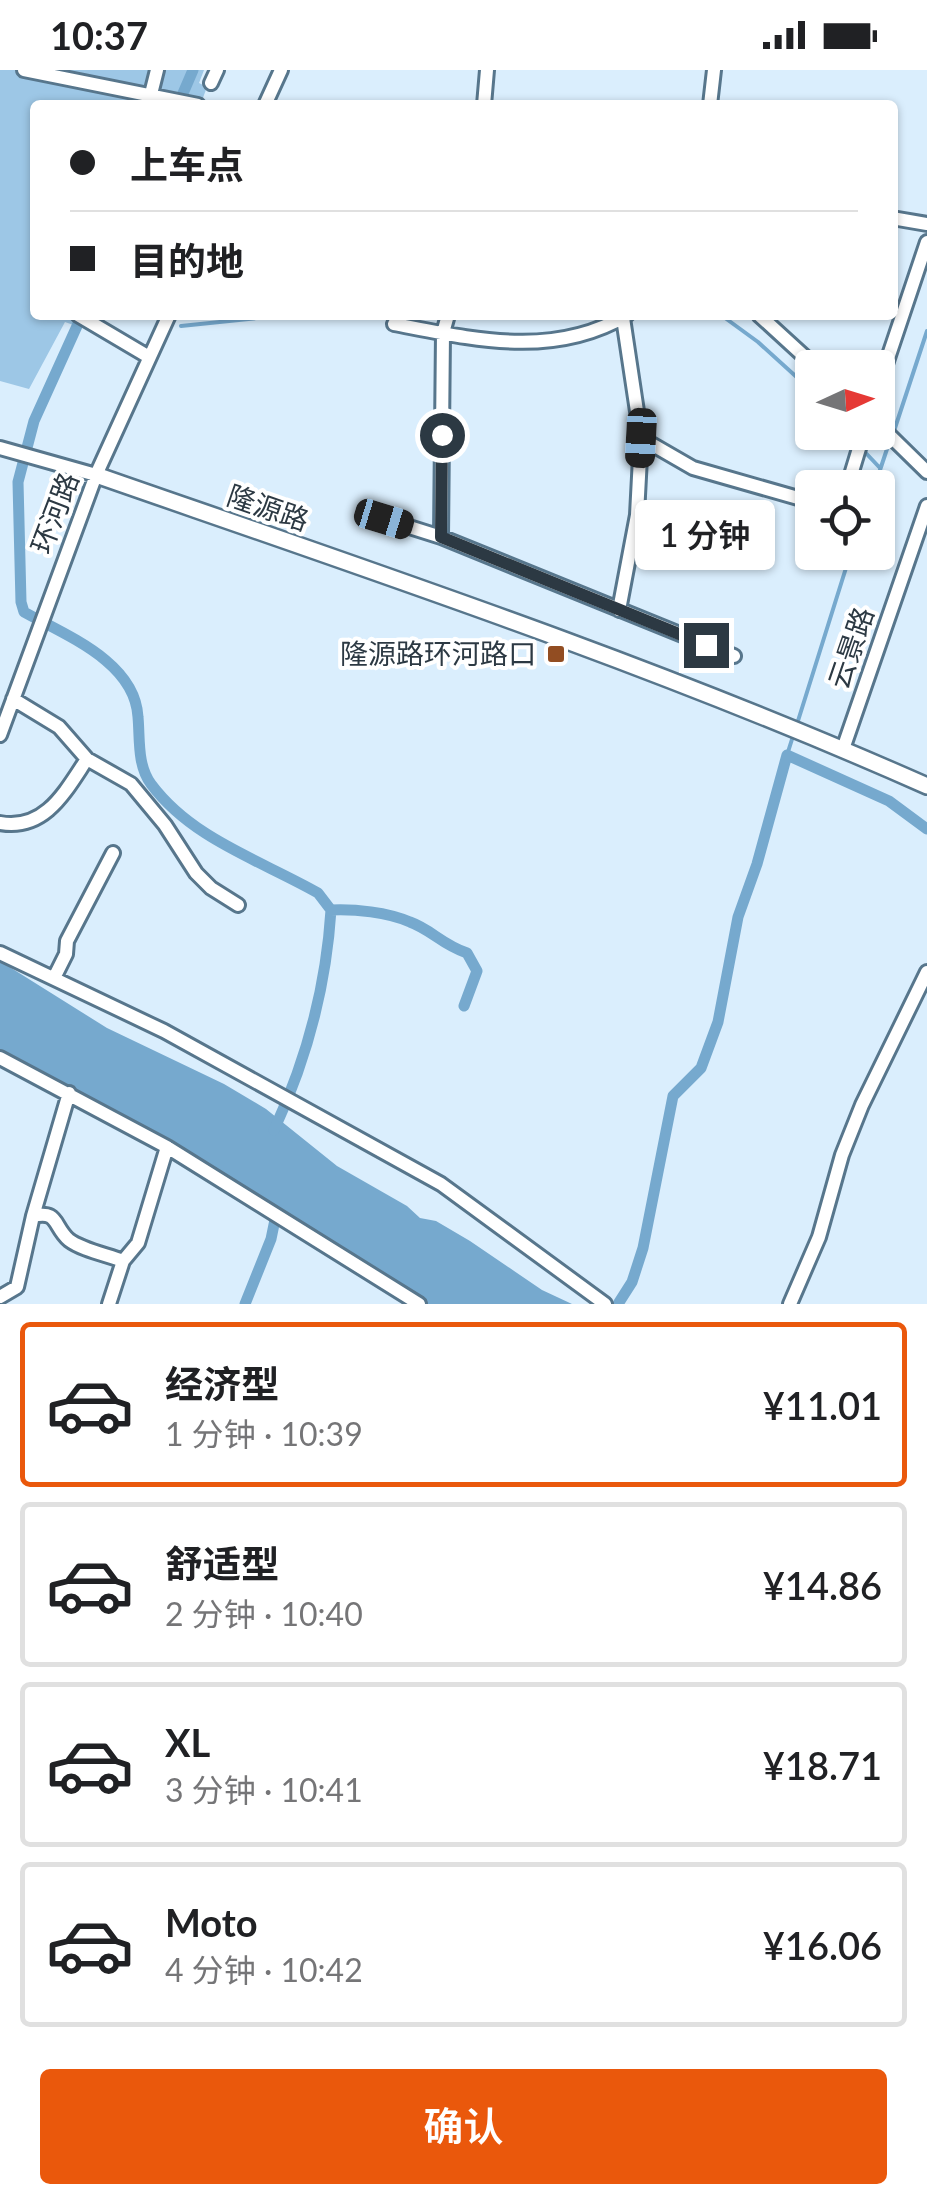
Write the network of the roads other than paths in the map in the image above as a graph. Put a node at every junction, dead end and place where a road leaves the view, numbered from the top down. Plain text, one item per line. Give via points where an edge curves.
1 (24, 70) edge
2 (157, 70) edge
3 (281, 70) edge
4 (487, 70) edge
5 (714, 70) edge
6 (157, 95) junction
7 (177, 100) edge
8 (267, 100) edge
9 (484, 100) edge
10 (711, 100) edge
11 (898, 219) edge
12 (927, 224) edge
13 (927, 242) edge
14 (87, 320) edge
15 (166, 320) edge
16 (447, 320) edge
17 (616, 320) edge
18 (626, 320) edge
19 (765, 320) edge
20 (394, 324) dead end
21 (444, 333) junction
22 (798, 350) edge
23 (891, 350) edge
24 (150, 357) junction
25 (641, 438) junction
26 (895, 441) edge
27 (2, 448) edge
28 (927, 472) edge
29 (96, 475) junction
30 (795, 497) edge
31 (927, 506) edge
32 (384, 519) dead end
33 (441, 537) junction
34 (619, 610) junction
35 (734, 656) dead end
36 (13, 700) junction
37 (0, 735) edge
38 (843, 749) junction
39 (86, 759) junction
40 (927, 786) edge
41 (0, 823) edge
42 (112, 853) dead end
43 (238, 905) dead end
44 (0, 952) edge
45 (927, 972) edge
46 (54, 978) junction
47 (0, 1058) edge
48 (69, 1093) junction
49 (168, 1147) junction
50 (33, 1216) junction
51 (124, 1260) junction
52 (0, 1298) edge
53 (110, 1304) edge
54 (419, 1304) edge
55 (606, 1304) edge
56 (790, 1304) edge

1 - 6 street
2 - 6 street
3 - 8 street
4 - 9 street
5 - 10 street
6 - 7 street
11 - 12 street
13 - 23 street
14 - 24 street
15 - 24 street, 环河路
16 - 21 street
17 - 21 street via 545,343
18 - 25 street
19 - 22 street
20 - 21 street
21 - 33 street
24 - 29 street, 环河路
25 - 30 street via 693,468
25 - 34 street via 638,515
26 - 28 street
27 - 29 street
29 - 36 street, 环河路
29 - 38 main road, 隆源路 via 425,590
31 - 38 street, 云景路
32 - 33 street
33 - 34 street
34 - 35 street
36 - 37 street, 环河路
36 - 39 street via 59,727
38 - 40 main road, 隆源路
39 - 41 street via 59,801 38,819 20,826
39 - 43 street via 131,784 196,873
42 - 46 street
44 - 46 street
45 - 56 street via 855,1122 820,1237
46 - 55 street via 441,1184
47 - 48 street
48 - 49 street
48 - 50 street
49 - 51 street via 138,1243
49 - 54 street
50 - 51 street via 56,1217 69,1240
50 - 52 street via 17,1287
51 - 53 street

